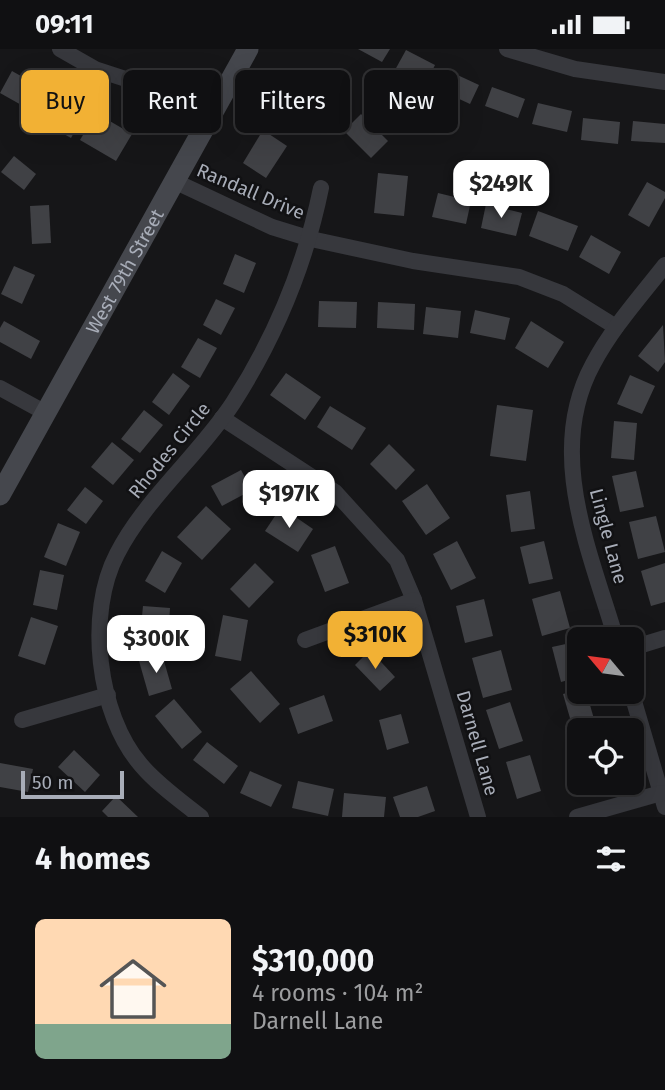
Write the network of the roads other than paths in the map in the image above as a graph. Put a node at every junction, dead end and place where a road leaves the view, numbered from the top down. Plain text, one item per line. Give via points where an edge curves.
1 (60, 49) edge
2 (248, 49) edge
3 (507, 49) edge
4 (123, 78) edge
5 (665, 82) edge
6 (174, 181) junction
7 (321, 188) dead end
8 (311, 239) junction
9 (665, 265) edge
10 (616, 327) junction
11 (0, 388) edge
12 (46, 413) junction
13 (222, 418) junction
14 (0, 495) edge
15 (414, 600) junction
16 (612, 627) edge
17 (665, 638) edge
18 (305, 640) dead end
19 (644, 644) edge
20 (107, 695) junction
21 (635, 704) edge
22 (22, 720) dead end
23 (663, 800) edge
24 (201, 817) edge
25 (478, 817) edge
26 (577, 817) edge

1 - 4 street
2 - 6 street, West 79th Street
3 - 5 street via 575,69
6 - 8 street, Randall Drive via 272,227
6 - 12 street, West 79th Street
7 - 8 street, Randall Drive
8 - 10 street, Randall Drive via 519,277 563,294
8 - 13 street, Rhodes Circle via 284,311
9 - 10 street, Lingle Lane
10 - 16 street, Lingle Lane via 591,366 570,427 575,498
11 - 12 street
12 - 14 street, West 79th Street
13 - 15 street, Darnell Lane via 335,492 397,560
13 - 20 street, Rhodes Circle via 116,555 100,604 99,648
15 - 18 street
15 - 25 street, Darnell Lane
17 - 19 street
20 - 22 street
20 - 24 street, Rhodes Circle via 140,764
21 - 23 street
23 - 26 street

